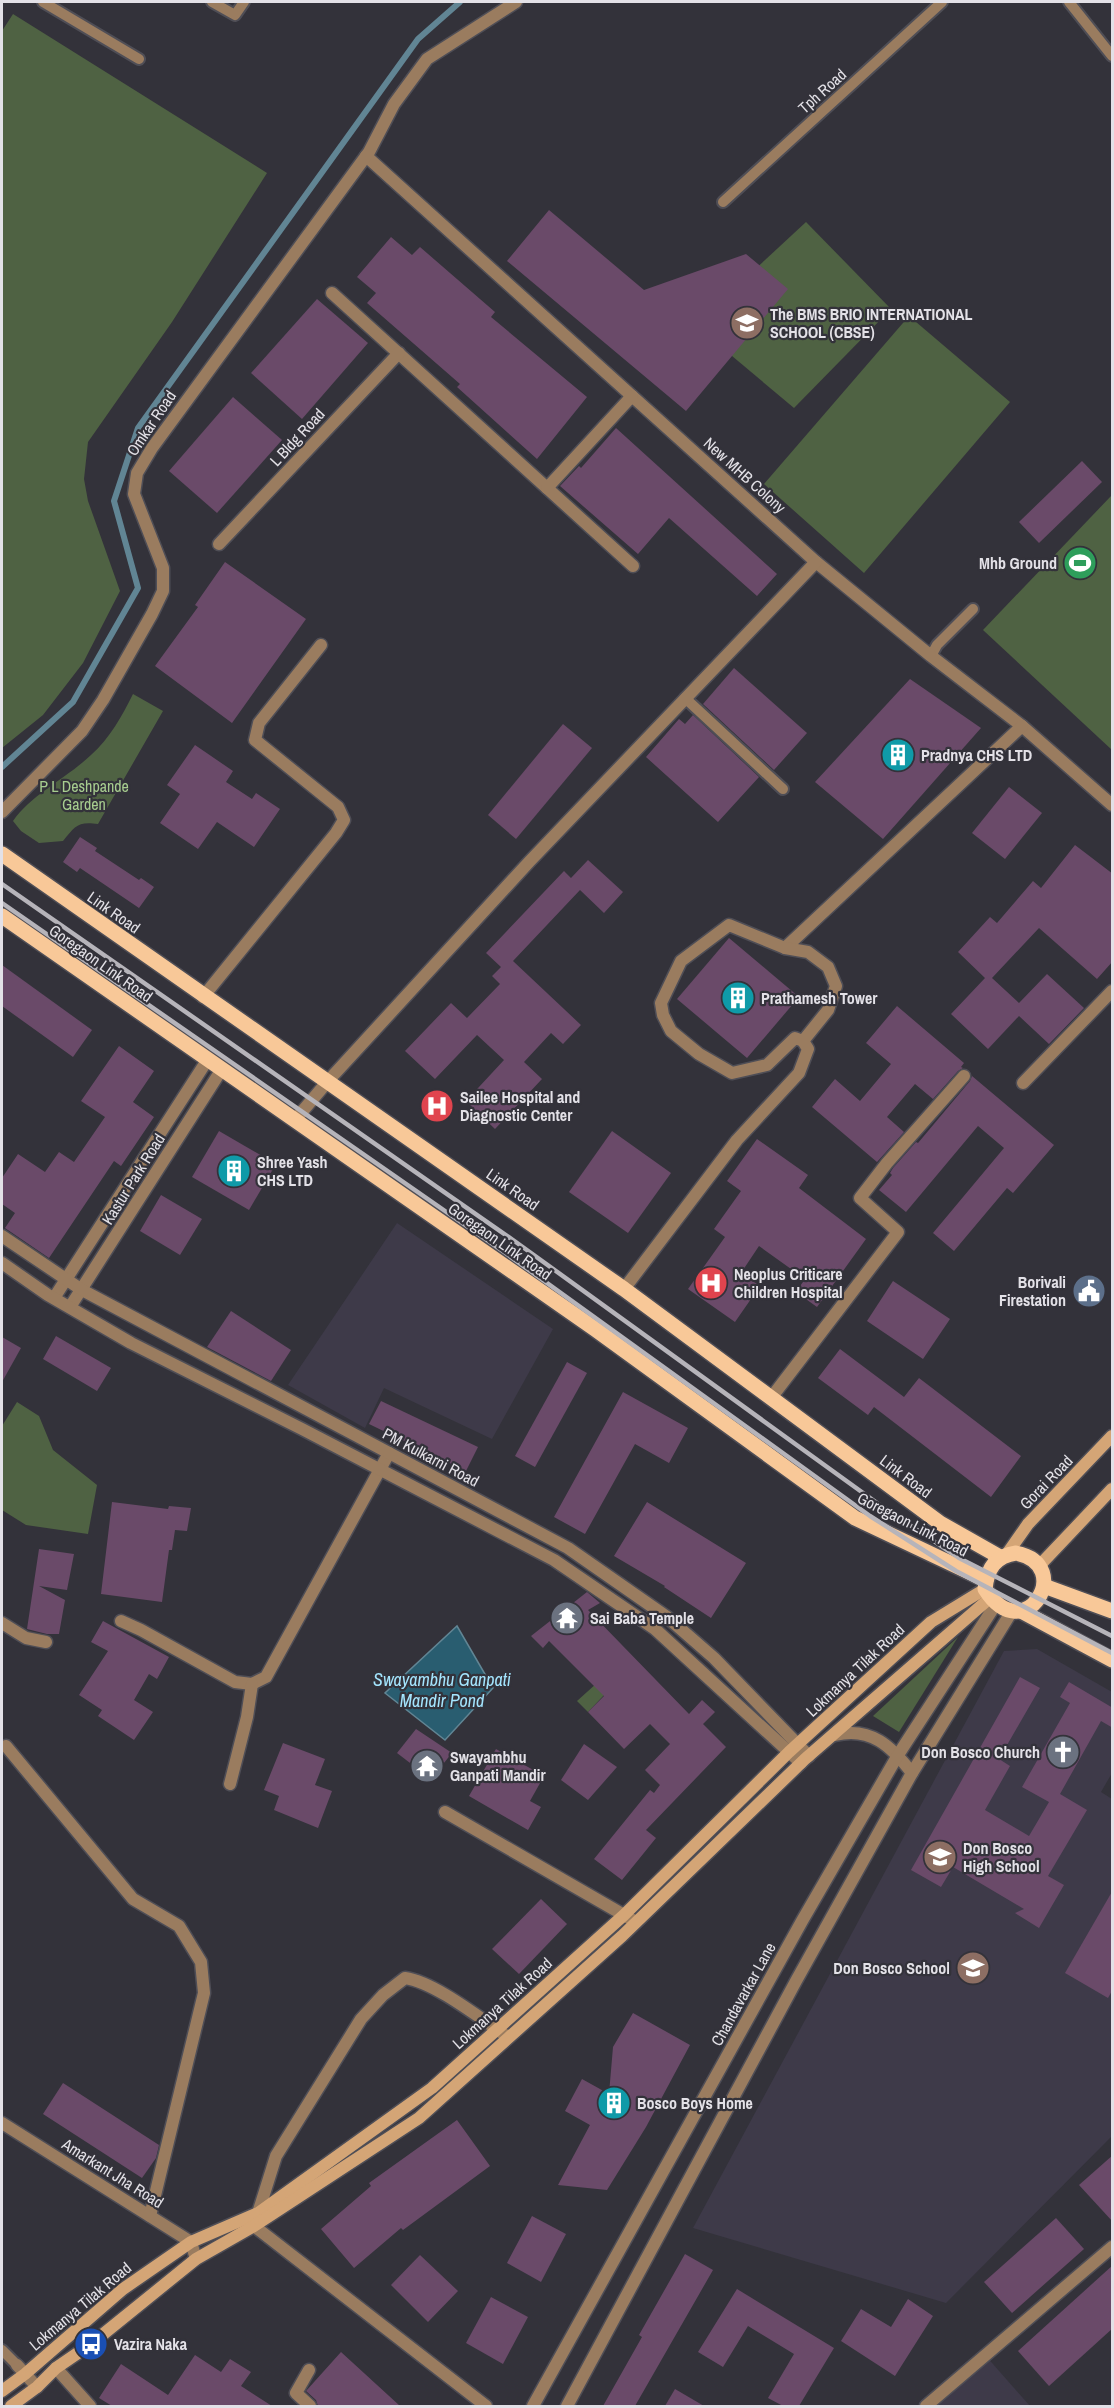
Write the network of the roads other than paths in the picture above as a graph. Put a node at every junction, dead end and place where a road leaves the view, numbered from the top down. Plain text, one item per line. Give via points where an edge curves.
1 (43, 2) edge
2 (212, 2) edge
3 (244, 2) edge
4 (516, 2) edge
5 (942, 2) edge
6 (1069, 2) edge
7 (1113, 56) edge
8 (139, 59) dead end
9 (366, 156) junction
10 (723, 202) dead end
11 (332, 293) dead end
12 (399, 353) junction
13 (632, 396) junction
14 (547, 488) junction
15 (219, 544) dead end
16 (816, 562) junction
17 (633, 566) dead end
18 (974, 609) dead end
19 (321, 645) dead end
20 (931, 656) junction
21 (685, 698) junction
22 (1023, 726) junction
23 (783, 789) dead end
24 (1113, 805) edge
25 (2, 812) edge
26 (2, 854) edge
27 (2, 916) edge
28 (785, 948) junction
29 (1113, 991) edge
30 (203, 997) junction
31 (803, 1041) junction
32 (208, 1059) junction
33 (222, 1069) junction
34 (963, 1076) dead end
35 (328, 1081) junction
36 (1023, 1083) dead end
37 (295, 1120) junction
38 (2, 1236) edge
39 (2, 1263) edge
40 (66, 1279) junction
41 (624, 1289) junction
42 (82, 1290) junction
43 (54, 1298) junction
44 (70, 1307) junction
45 (771, 1398) junction
46 (1113, 1436) edge
47 (389, 1453) junction
48 (380, 1470) junction
49 (1113, 1489) edge
50 (1004, 1556) junction
51 (1039, 1566) junction
52 (1044, 1586) junction
53 (989, 1593) junction
54 (1017, 1611) junction
55 (1113, 1611) edge
56 (121, 1622) dead end
57 (2, 1623) edge
58 (46, 1642) dead end
59 (1113, 1659) edge
60 (252, 1684) junction
61 (836, 1735) junction
62 (6, 1746) dead end
63 (793, 1748) junction
64 (898, 1755) junction
65 (805, 1760) junction
66 (912, 1773) junction
67 (230, 1784) dead end
68 (445, 1812) dead end
69 (624, 1915) junction
70 (636, 1922) junction
71 (496, 2030) junction
72 (508, 2037) junction
73 (2, 2123) edge
74 (150, 2216) junction
75 (256, 2219) junction
76 (191, 2242) junction
77 (1113, 2247) edge
78 (196, 2259) junction
79 (2, 2350) edge
80 (56, 2368) junction
81 (21, 2369) junction
82 (309, 2370) dead end
83 (37, 2387) junction
84 (2, 2391) edge
85 (11, 2406) edge
86 (90, 2406) edge
87 (310, 2406) edge
88 (486, 2406) edge
89 (533, 2406) edge
90 (567, 2406) edge
91 (926, 2406) edge

1 - 8 lane
2 - 3 lane via 235,15
4 - 9 street, Omkar Road via 427,58 394,104
5 - 10 lane, Tph Road
6 - 7 lane
9 - 13 street, New MHB Colony
9 - 25 street, Omkar Road via 137,473 134,494 163,568 163,591 104,700 82,731
11 - 12 street
12 - 14 street
12 - 15 street, L Bldg Road
13 - 14 street
13 - 16 street, New MHB Colony
14 - 17 street
16 - 20 street, New MHB Colony
16 - 21 street
18 - 20 lane
19 - 30 street via 259,723 255,740 338,807 344,820
20 - 22 street, New MHB Colony
21 - 23 lane
21 - 35 street
22 - 24 street, New MHB Colony
22 - 28 street
26 - 30 main road, Link Road
27 - 32 main road, Goregaon Link Road
28 - 31 street via 808,952 828,967 836,986 828,1010
28 - 31 street via 729,925 681,961 661,1002 663,1016 671,1031 699,1054 732,1073 766,1065 795,1038
29 - 36 street
30 - 35 main road, Link Road
31 - 41 street via 808,1050 799,1073 736,1140
32 - 33 main road, Goregaon Link Road
32 - 40 street
33 - 37 main road, Goregaon Link Road
33 - 42 street, Kastur Park Road
34 - 45 street via 860,1198 898,1232
35 - 37 street
35 - 41 main road, Link Road
37 - 53 main road, Goregaon Link Road via 595,1329 855,1518
38 - 40 street, PM Kulkarni Road
39 - 43 street, PM Kulkarni Road
40 - 42 street, PM Kulkarni Road
40 - 43 street
41 - 45 main road, Link Road
42 - 44 street, Kastur Park Road
42 - 47 street, PM Kulkarni Road
43 - 44 street, PM Kulkarni Road
44 - 48 street, PM Kulkarni Road via 131,1343
45 - 50 main road, Link Road via 959,1536
46 - 50 main road, Gorai Road via 1028,1524
47 - 48 street
47 - 63 street, PM Kulkarni Road via 568,1548 667,1617 714,1658
48 - 60 street via 266,1677
48 - 63 street, PM Kulkarni Road via 554,1560 655,1629
49 - 51 main road
50 - 51 main road via 1025,1555
50 - 53 main road via 993,1563
51 - 52 main road
52 - 54 main road via 1036,1602
52 - 55 main road
53 - 54 main road
53 - 61 main road, Lokmanya Tilak Road
53 - 63 main road, Lokmanya Tilak Road via 931,1622
53 - 64 street, Chandavarkar Lane
54 - 59 main road
54 - 66 street
56 - 60 street via 223,1677
57 - 58 street via 26,1638
60 - 67 street
61 - 64 street via 860,1732 875,1737
61 - 65 main road, Lokmanya Tilak Road
62 - 74 street via 133,1899 178,1926 201,1962 204,1993
63 - 65 street, PM Kulkarni Road
63 - 69 main road, Lokmanya Tilak Road
64 - 66 street
64 - 89 street, Chandavarkar Lane
65 - 70 main road, Lokmanya Tilak Road
66 - 90 street
68 - 69 street
69 - 70 street
69 - 71 main road, Lokmanya Tilak Road
70 - 72 main road, Lokmanya Tilak Road
71 - 72 street
71 - 75 main road, Lokmanya Tilak Road via 432,2088
71 - 75 street via 414,1979 405,1978 383,1995 361,2019 276,2156
72 - 75 main road, Lokmanya Tilak Road via 418,2118
73 - 74 street, Amarkant Jha Road
74 - 76 street, Amarkant Jha Road
75 - 76 main road, Lokmanya Tilak Road
75 - 78 main road, Lokmanya Tilak Road
75 - 88 street
76 - 78 street
76 - 81 main road, Lokmanya Tilak Road via 123,2289
77 - 91 street
78 - 80 main road, Lokmanya Tilak Road
79 - 81 lane
80 - 83 main road, Lokmanya Tilak Road
80 - 86 street
81 - 83 street
81 - 84 main road, Lokmanya Tilak Road
82 - 87 street via 296,2393
83 - 85 main road, Lokmanya Tilak Road

